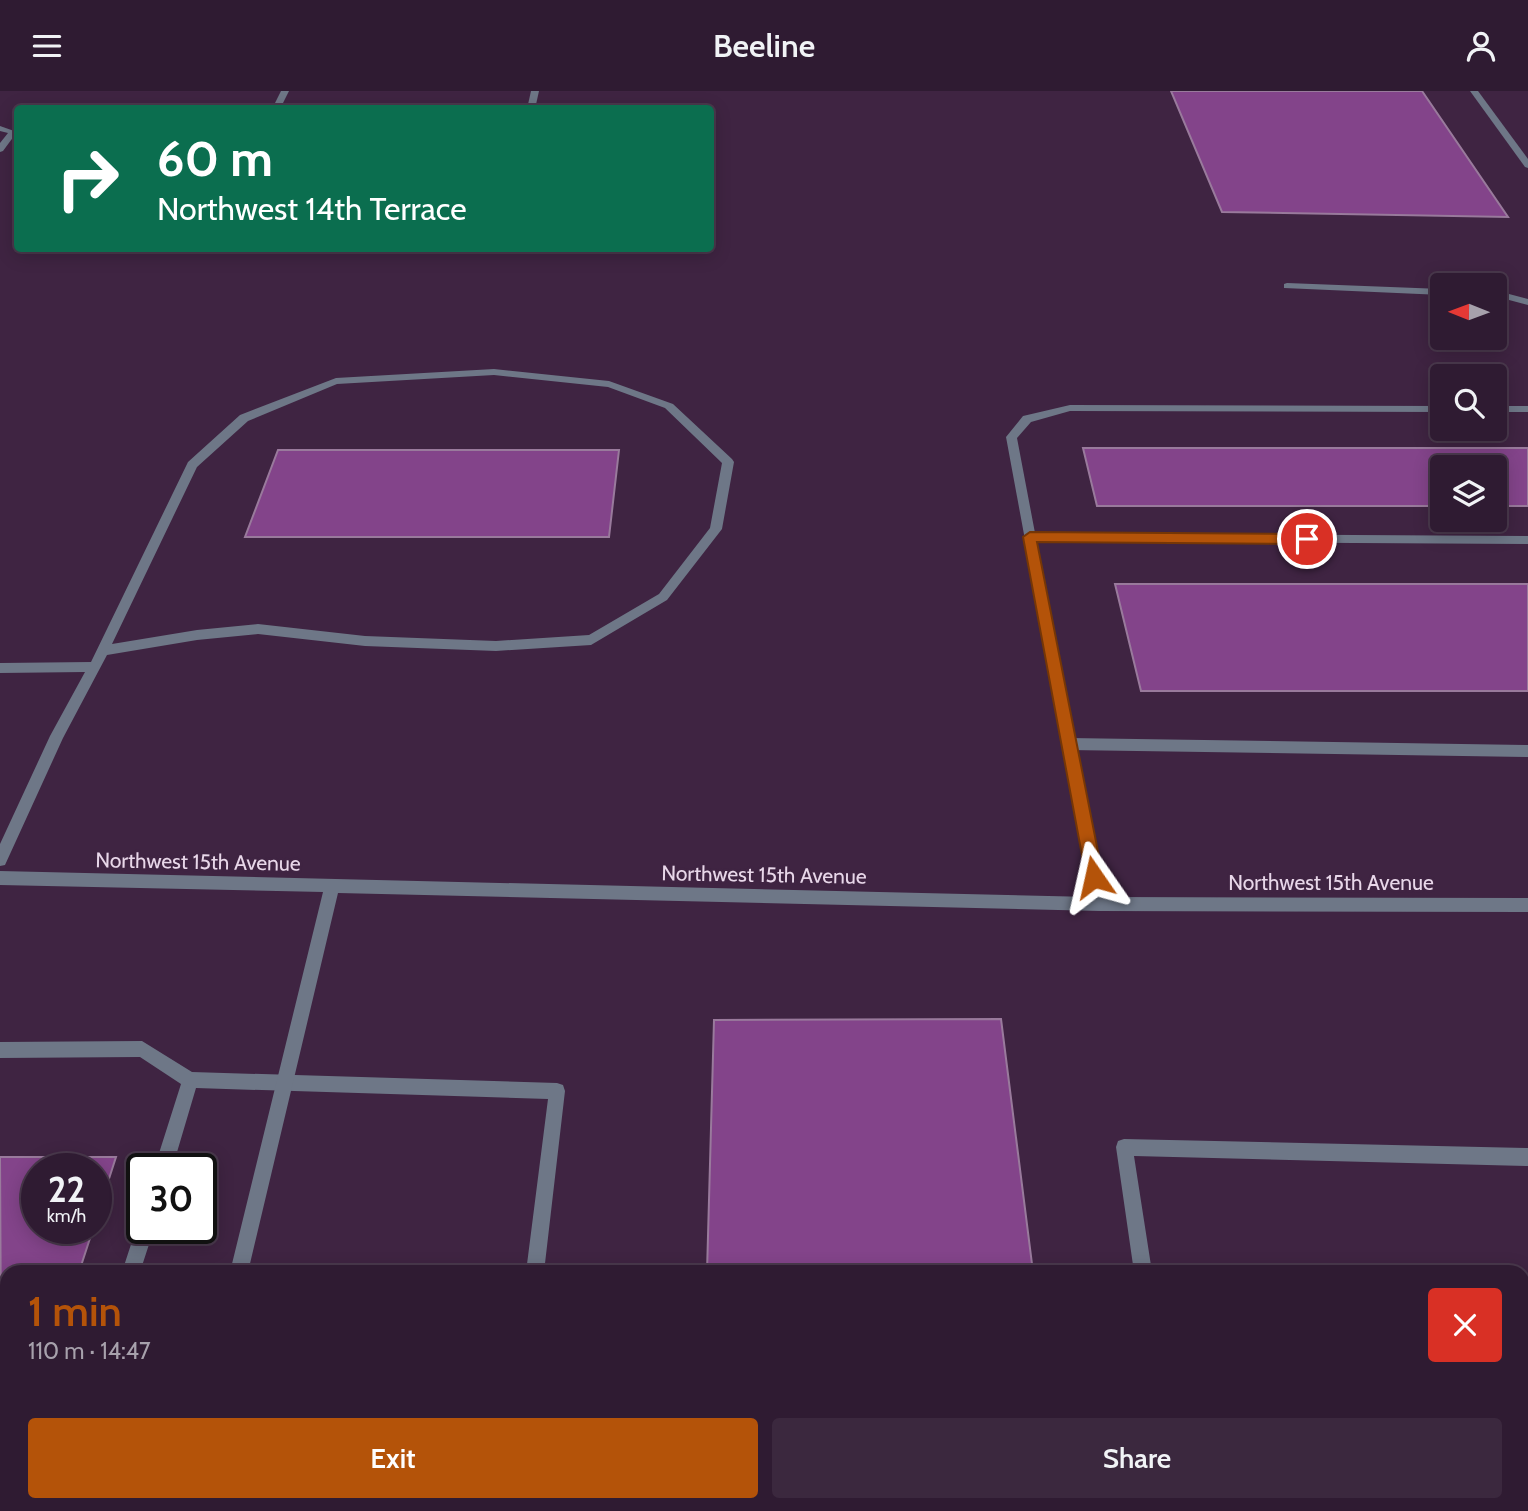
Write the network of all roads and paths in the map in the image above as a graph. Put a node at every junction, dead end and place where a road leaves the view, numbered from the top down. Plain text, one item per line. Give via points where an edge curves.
1 (1474, 91) edge
2 (0, 128) edge
3 (0, 149) edge
4 (1528, 165) edge
5 (1287, 286) dead end
6 (1430, 292) edge
7 (1507, 296) edge
8 (1528, 302) edge
9 (1430, 409) edge
10 (1507, 409) edge
11 (1528, 409) edge
12 (1030, 537) junction
13 (1528, 540) edge
14 (103, 651) junction
15 (94, 667) junction
16 (0, 668) edge
17 (1069, 744) junction
18 (1528, 751) edge
19 (0, 860) edge
20 (0, 878) edge
21 (332, 885) junction
22 (1100, 904) junction
23 (1528, 905) edge
24 (0, 1050) edge
25 (190, 1080) junction
26 (284, 1082) junction
27 (168, 1153) edge
28 (1528, 1157) edge
29 (140, 1244) edge
30 (133, 1265) edge
31 (241, 1265) edge
32 (536, 1265) edge
33 (1142, 1265) edge

1 - 4 street
2 - 3 street via 13,132
5 - 6 street
7 - 8 street
9 - 12 street via 1070,408 1027,419 1011,437
10 - 11 street
12 - 13 street
12 - 17 street
14 - 14 street via 258,629 365,641 496,646 591,640 663,597 716,529 728,462 669,406 609,384 494,372 336,381 244,418 191,465
14 - 15 street
15 - 16 street
15 - 19 street
17 - 18 street
17 - 22 street
20 - 21 street, Northwest 15th Avenue
21 - 22 street, Northwest 15th Avenue
21 - 26 street
22 - 23 street, Northwest 15th Avenue
24 - 25 street via 142,1049
25 - 26 street
25 - 27 street
26 - 31 street
26 - 32 street via 557,1091
28 - 33 street via 1125,1147
29 - 30 street

